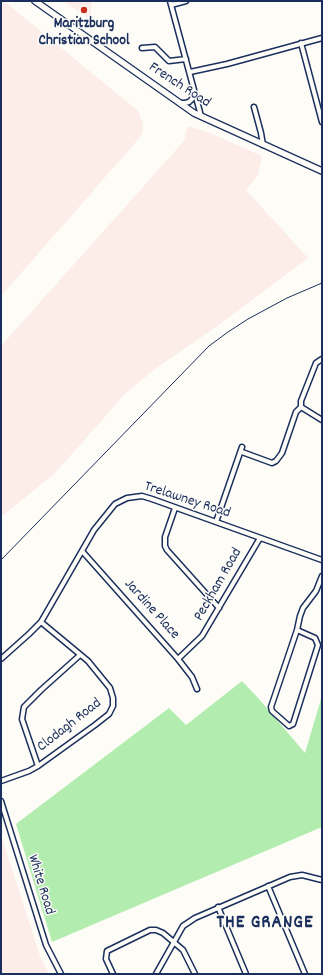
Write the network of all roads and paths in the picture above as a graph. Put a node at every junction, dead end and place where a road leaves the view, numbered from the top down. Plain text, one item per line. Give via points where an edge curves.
1 (35, 1) edge
2 (186, 1) edge
3 (171, 3) edge
4 (322, 38) edge
5 (301, 43) junction
6 (142, 48) dead end
7 (186, 59) junction
8 (190, 72) junction
9 (194, 90) junction
10 (179, 103) junction
11 (320, 103) edge
12 (254, 107) dead end
13 (201, 116) junction
14 (322, 122) edge
15 (263, 145) junction
16 (322, 171) edge
17 (321, 360) edge
18 (301, 407) junction
19 (322, 420) edge
20 (175, 508) junction
21 (216, 522) junction
22 (260, 538) junction
23 (82, 551) junction
24 (322, 560) edge
25 (322, 576) edge
26 (219, 608) junction
27 (41, 622) junction
28 (297, 630) junction
29 (80, 655) junction
30 (1, 659) edge
31 (178, 659) junction
32 (197, 689) dead end
33 (38, 766) junction
34 (1, 781) edge
35 (1, 802) edge
36 (322, 880) edge
37 (268, 886) junction
38 (218, 907) junction
39 (173, 942) junction
40 (61, 974) edge
41 (113, 974) edge
42 (156, 974) edge
43 (195, 974) edge
44 (246, 974) edge
45 (305, 974) edge

1 - 10 street, French Road
2 - 3 street
3 - 7 street
4 - 5 street
5 - 8 street
5 - 11 street
6 - 7 street via 155,47 170,61
7 - 8 street
8 - 9 street
9 - 10 street via 189,102
9 - 13 street
10 - 13 street, French Road
11 - 14 street
12 - 15 street via 262,132
13 - 15 street, French Road
15 - 16 street, French Road
17 - 18 street via 316,363
18 - 19 street
18 - 21 street via 296,412 282,453 276,461 272,463 242,449
20 - 21 street, Trelawney Road
20 - 23 street, Trelawney Road via 142,496 120,501 101,520
20 - 26 street via 165,537 165,546
21 - 22 street, Trelawney Road
22 - 24 street, Trelawney Road
22 - 26 street, Peckham Road
23 - 27 street, Trelawney Road
23 - 31 street, Jardine Place
25 - 28 street via 316,591 303,608
26 - 31 street, Peckham Road via 202,636
27 - 29 street, Clodagh Road
27 - 30 street, Trelawney Road
28 - 28 street via 271,707 272,711 289,726 293,724 318,645 315,638
29 - 33 street via 24,707 22,719
29 - 33 street, Clodagh Road via 110,688 113,698 112,710
31 - 32 street, Jardine Place via 192,677
33 - 34 street, Clodagh Road
35 - 40 street, White Road via 46,945
36 - 37 street via 298,875
37 - 38 street
37 - 45 street
38 - 39 street via 188,922
38 - 44 street
39 - 41 street via 163,933 150,930 115,946 106,954 107,964
39 - 42 street
39 - 43 street via 185,953

